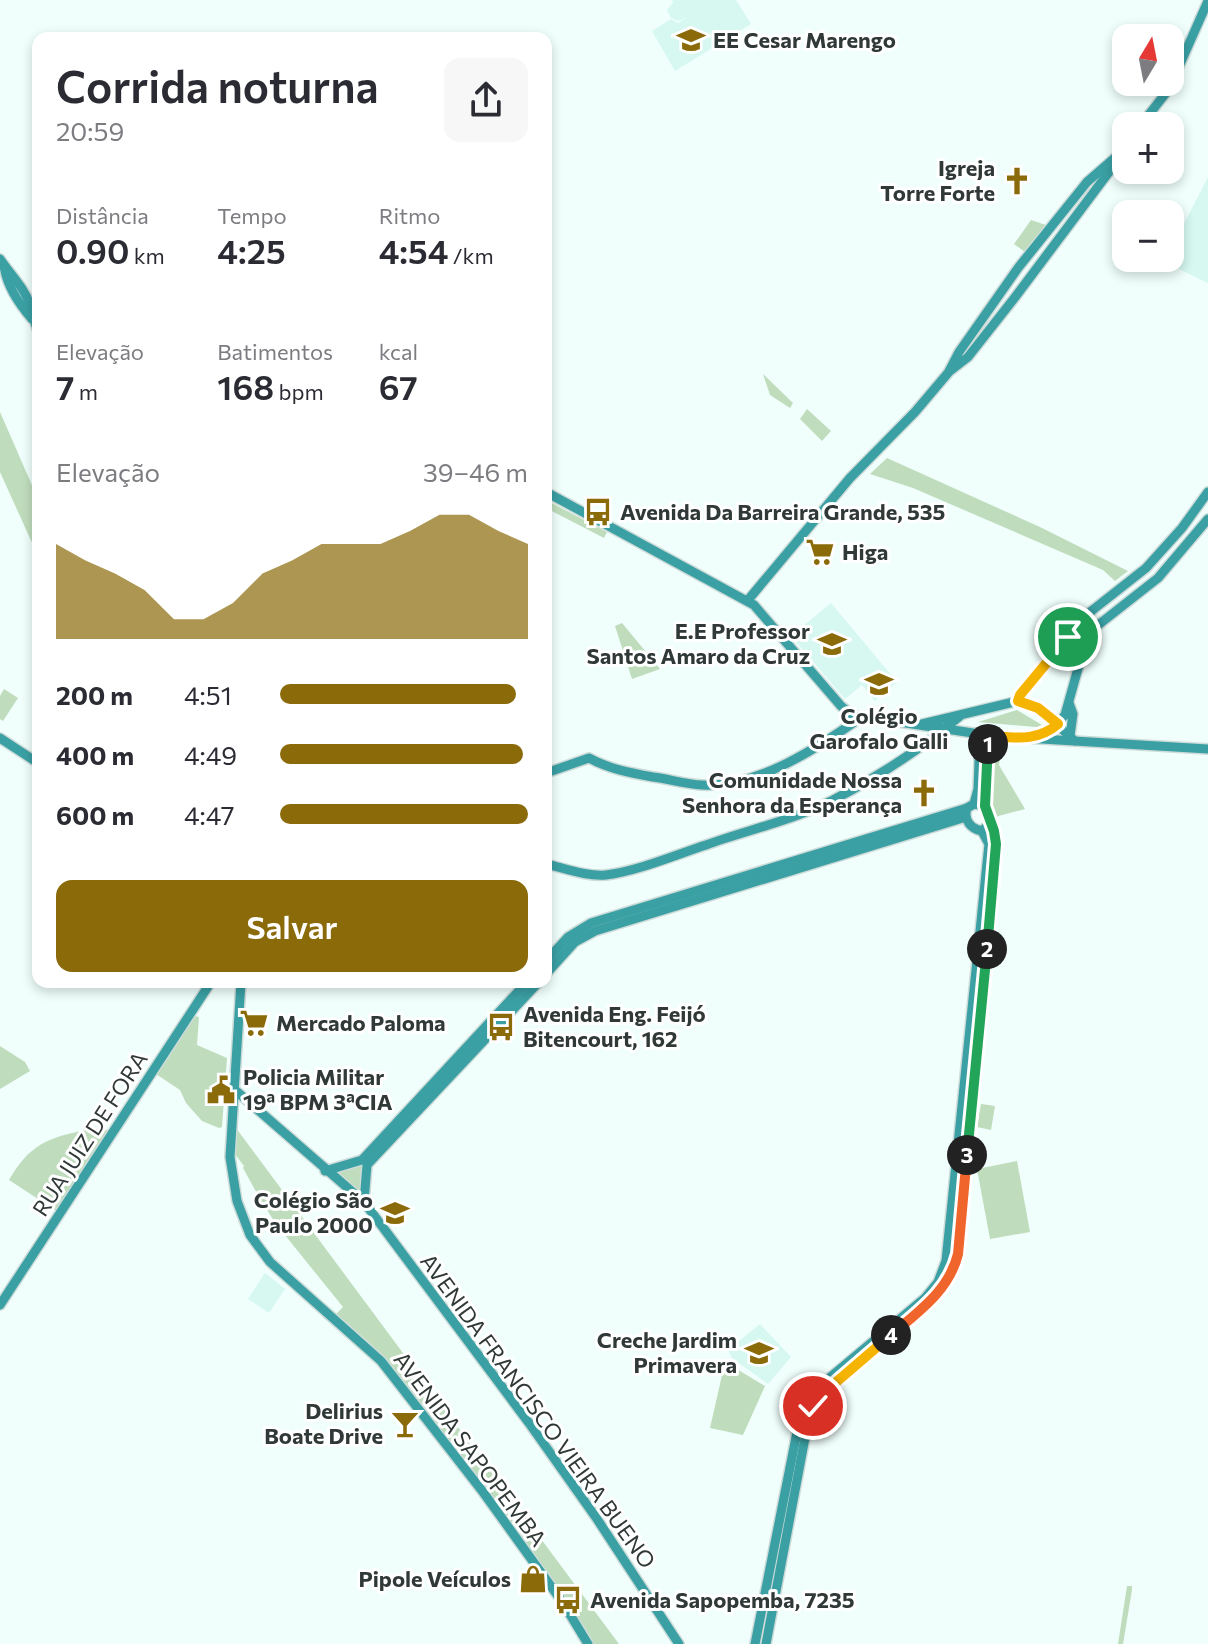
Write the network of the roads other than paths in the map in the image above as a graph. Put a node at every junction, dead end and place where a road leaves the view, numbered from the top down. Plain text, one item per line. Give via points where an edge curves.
1 (1208, 1) edge
2 (1151, 112) edge
3 (1112, 160) edge
4 (1112, 168) edge
5 (1058, 219) junction
6 (1068, 227) junction
7 (2, 262) edge
8 (32, 319) edge
9 (948, 373) junction
10 (1208, 492) edge
11 (552, 495) edge
12 (1208, 519) edge
13 (748, 600) junction
14 (1018, 701) junction
15 (1069, 703) junction
16 (863, 716) junction
17 (960, 716) junction
18 (1058, 724) junction
19 (918, 725) junction
20 (947, 729) junction
21 (980, 735) junction
22 (993, 736) junction
23 (0, 738) edge
24 (1031, 738) junction
25 (1073, 738) junction
26 (1208, 749) edge
27 (32, 759) edge
28 (552, 771) edge
29 (985, 806) junction
30 (969, 810) junction
31 (989, 819) junction
32 (982, 831) junction
33 (552, 865) edge
34 (552, 954) edge
35 (552, 967) edge
36 (207, 988) edge
37 (241, 988) edge
38 (521, 988) edge
39 (533, 988) edge
40 (235, 1090) junction
41 (325, 1171) junction
42 (364, 1202) junction
43 (0, 1305) edge
44 (588, 1644) edge
45 (679, 1644) edge
46 (755, 1644) edge
47 (766, 1644) edge

1 - 2 main road via 1169,89
3 - 5 main road
4 - 6 main road
5 - 6 main road
5 - 9 main road via 1018,268
6 - 9 main road via 968,357
7 - 8 main road via 26,297
9 - 13 main road via 843,485
10 - 14 main road via 1146,568 1076,627
11 - 13 main road
12 - 15 main road via 1158,578 1094,627 1085,639
13 - 16 main road via 841,706
14 - 17 main road
14 - 18 main road
15 - 18 main road
15 - 25 main road
16 - 19 main road
16 - 28 main road via 785,764 723,784 699,785 623,771 589,758
17 - 19 main road
17 - 20 main road
18 - 24 main road
18 - 25 main road
19 - 20 main road
20 - 21 main road
20 - 33 main road via 831,801 706,845 602,875
21 - 22 main road
21 - 30 main road via 978,789
22 - 24 main road
22 - 29 main road via 986,748
23 - 27 main road
24 - 25 main road
25 - 26 main road
29 - 30 main road
29 - 31 main road
30 - 32 main road via 971,826
30 - 34 main road via 591,923
30 - 35 main road via 595,931 575,942
31 - 32 main road
31 - 47 main road via 995,856 956,1260 938,1294 813,1406
32 - 46 main road via 989,844 946,1261 931,1291 815,1387 805,1402
36 - 43 main road, RUA JUIZ DE FORA
37 - 40 main road, AVENIDA SAPOPEMBA
38 - 41 main road via 362,1160
39 - 42 main road via 367,1165
40 - 41 main road, AVENIDA FRANCISCO VIEIRA BUENO
40 - 44 main road, AVENIDA SAPOPEMBA via 231,1170 244,1221 259,1249 381,1361 483,1492
41 - 42 main road, AVENIDA FRANCISCO VIEIRA BUENO
42 - 45 main road, AVENIDA FRANCISCO VIEIRA BUENO via 562,1469

